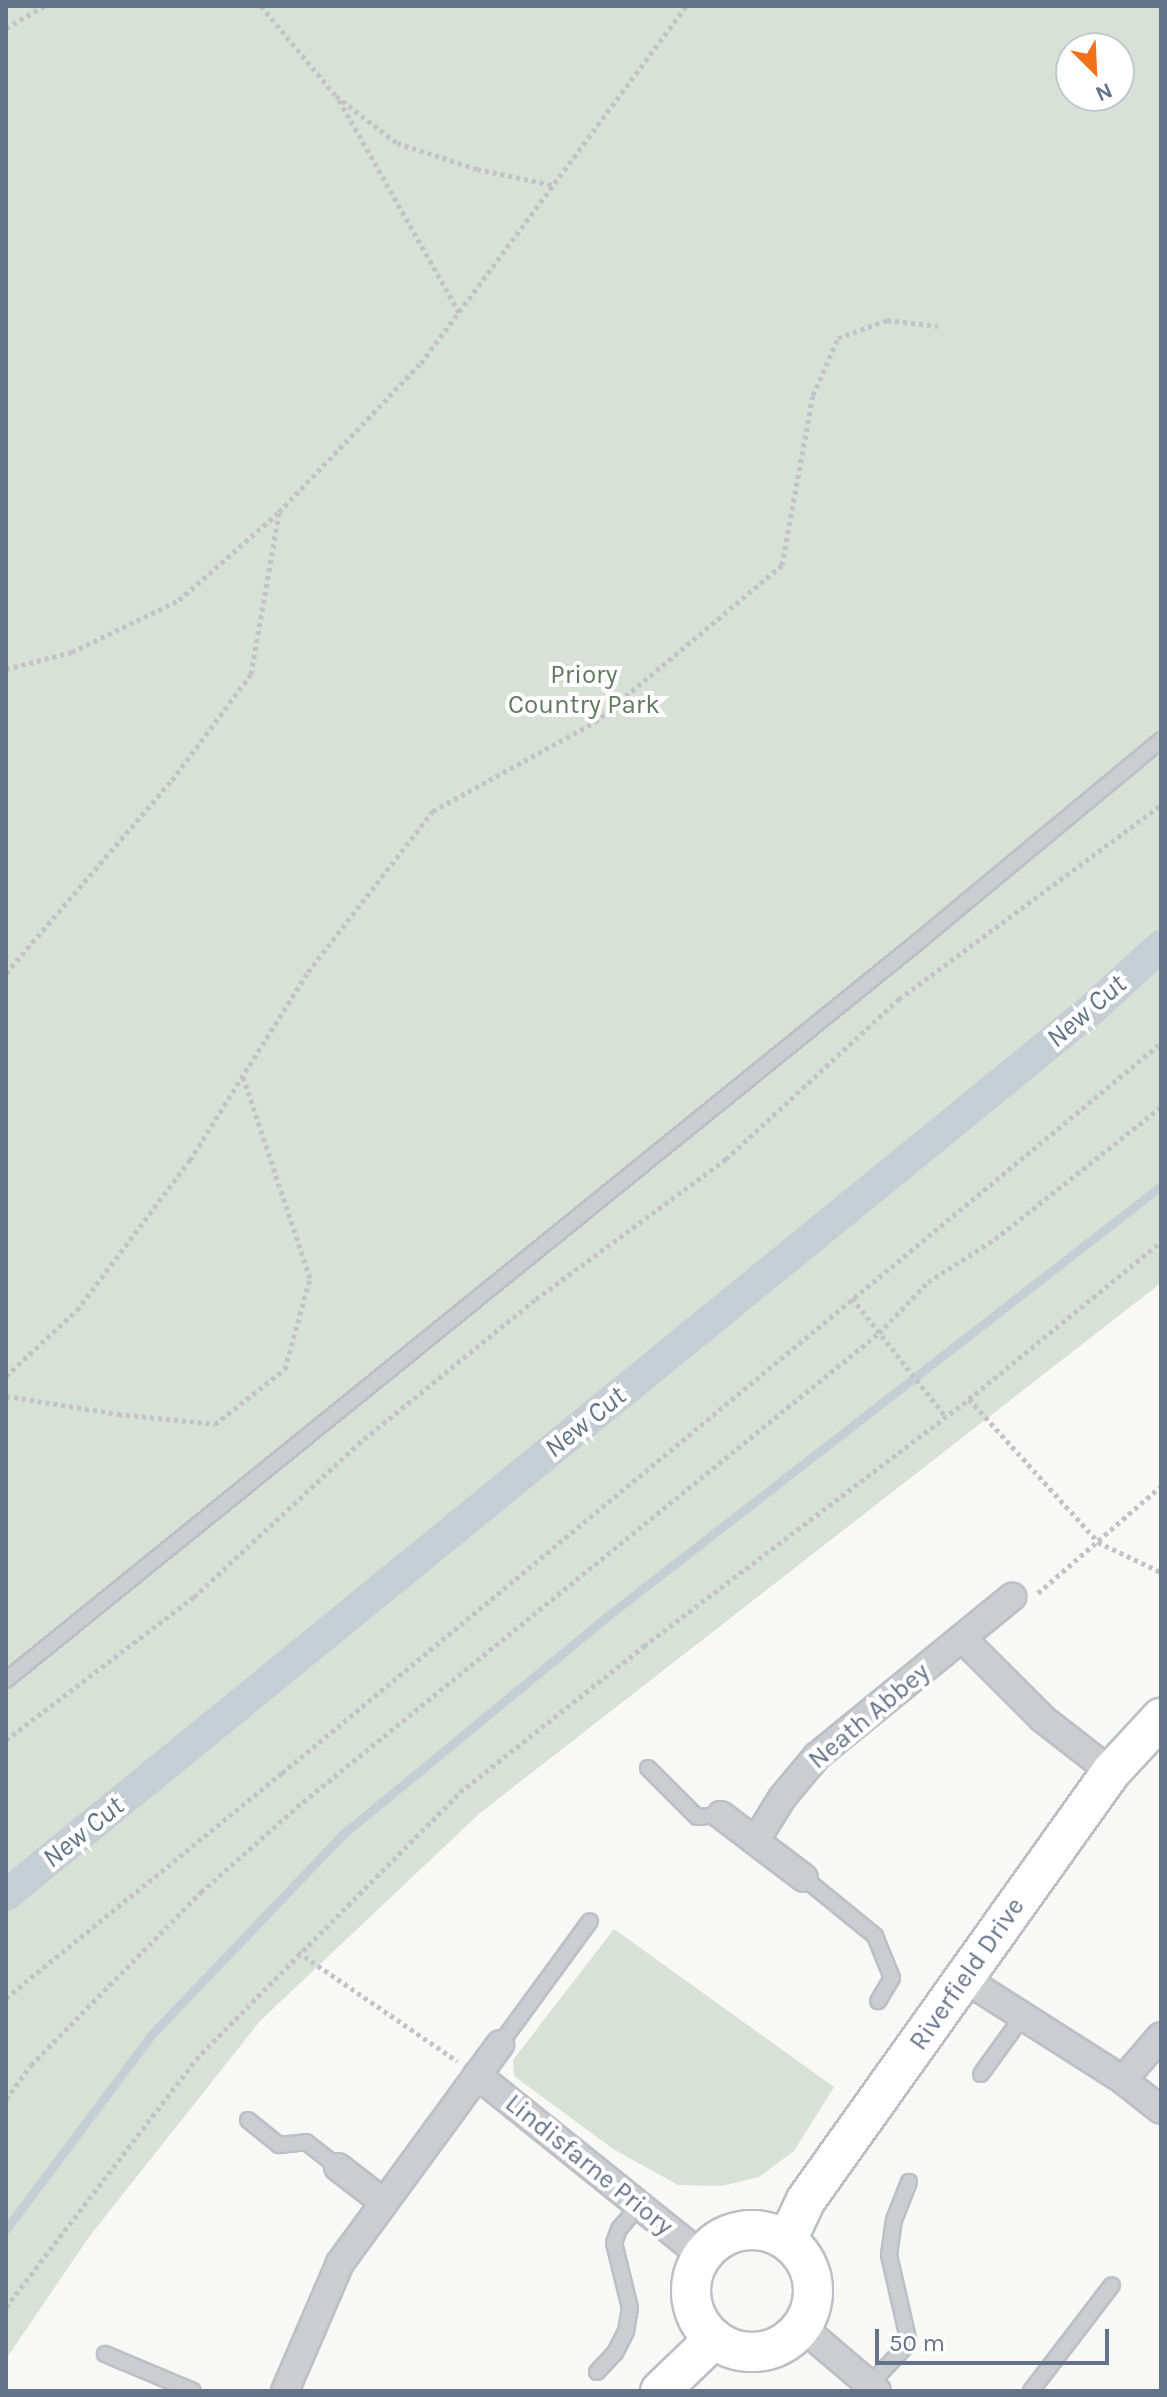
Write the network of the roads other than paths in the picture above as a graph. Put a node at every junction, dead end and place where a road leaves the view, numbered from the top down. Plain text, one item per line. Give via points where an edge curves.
1 (1161, 740) edge
2 (1012, 1597) road end
3 (962, 1638) junction
4 (6, 1680) edge
5 (1161, 1718) edge
6 (648, 1768) dead end
7 (1111, 1772) junction
8 (721, 1815) joint
9 (756, 1840) junction
10 (804, 1878) joint
11 (590, 1921) dead end
12 (963, 1978) junction
13 (878, 2001) dead end
14 (1023, 2016) junction
15 (1161, 2036) edge
16 (500, 2044) joint
17 (981, 2074) dead end
18 (477, 2075) junction
19 (1123, 2080) junction
20 (1161, 2110) edge
21 (248, 2120) dead end
22 (338, 2167) joint
23 (909, 2182) dead end
24 (382, 2201) junction
25 (638, 2207) junction
26 (787, 2240) junction
27 (701, 2255) junction
28 (1112, 2285) dead end
29 (803, 2328) junction
30 (713, 2340) junction
31 (105, 2354) dead end
32 (597, 2372) dead end
33 (873, 2388) edge
34 (193, 2391) edge
35 (285, 2391) edge
36 (660, 2391) edge
37 (1031, 2391) edge

1 - 4 lane
2 - 3 street, Neath Abbey
3 - 7 street via 1043,1719
3 - 9 street, Neath Abbey via 817,1756
5 - 7 street, Riverfield Drive
6 - 8 lane via 697,1817
7 - 12 street, Riverfield Drive
8 - 9 street
9 - 10 street
10 - 13 lane via 875,1936 892,1978
11 - 16 lane
12 - 14 street
12 - 26 street, Riverfield Drive via 806,2200
14 - 17 lane
14 - 19 street
15 - 19 street
16 - 18 street
18 - 24 street
18 - 25 street, Lindisfarne Priory
19 - 20 street
21 - 22 lane via 279,2145 306,2142
22 - 24 street
23 - 33 lane via 894,2220 889,2255 909,2343
24 - 35 street via 340,2263
25 - 27 street, Lindisfarne Priory
25 - 32 lane via 614,2243 630,2308 626,2331
26 - 27 street via 757,2229 725,2235
26 - 29 street via 808,2263 815,2296
27 - 30 street via 690,2280 694,2315
28 - 37 lane
29 - 30 street via 774,2350 737,2352
29 - 33 street
30 - 36 street
31 - 34 lane

